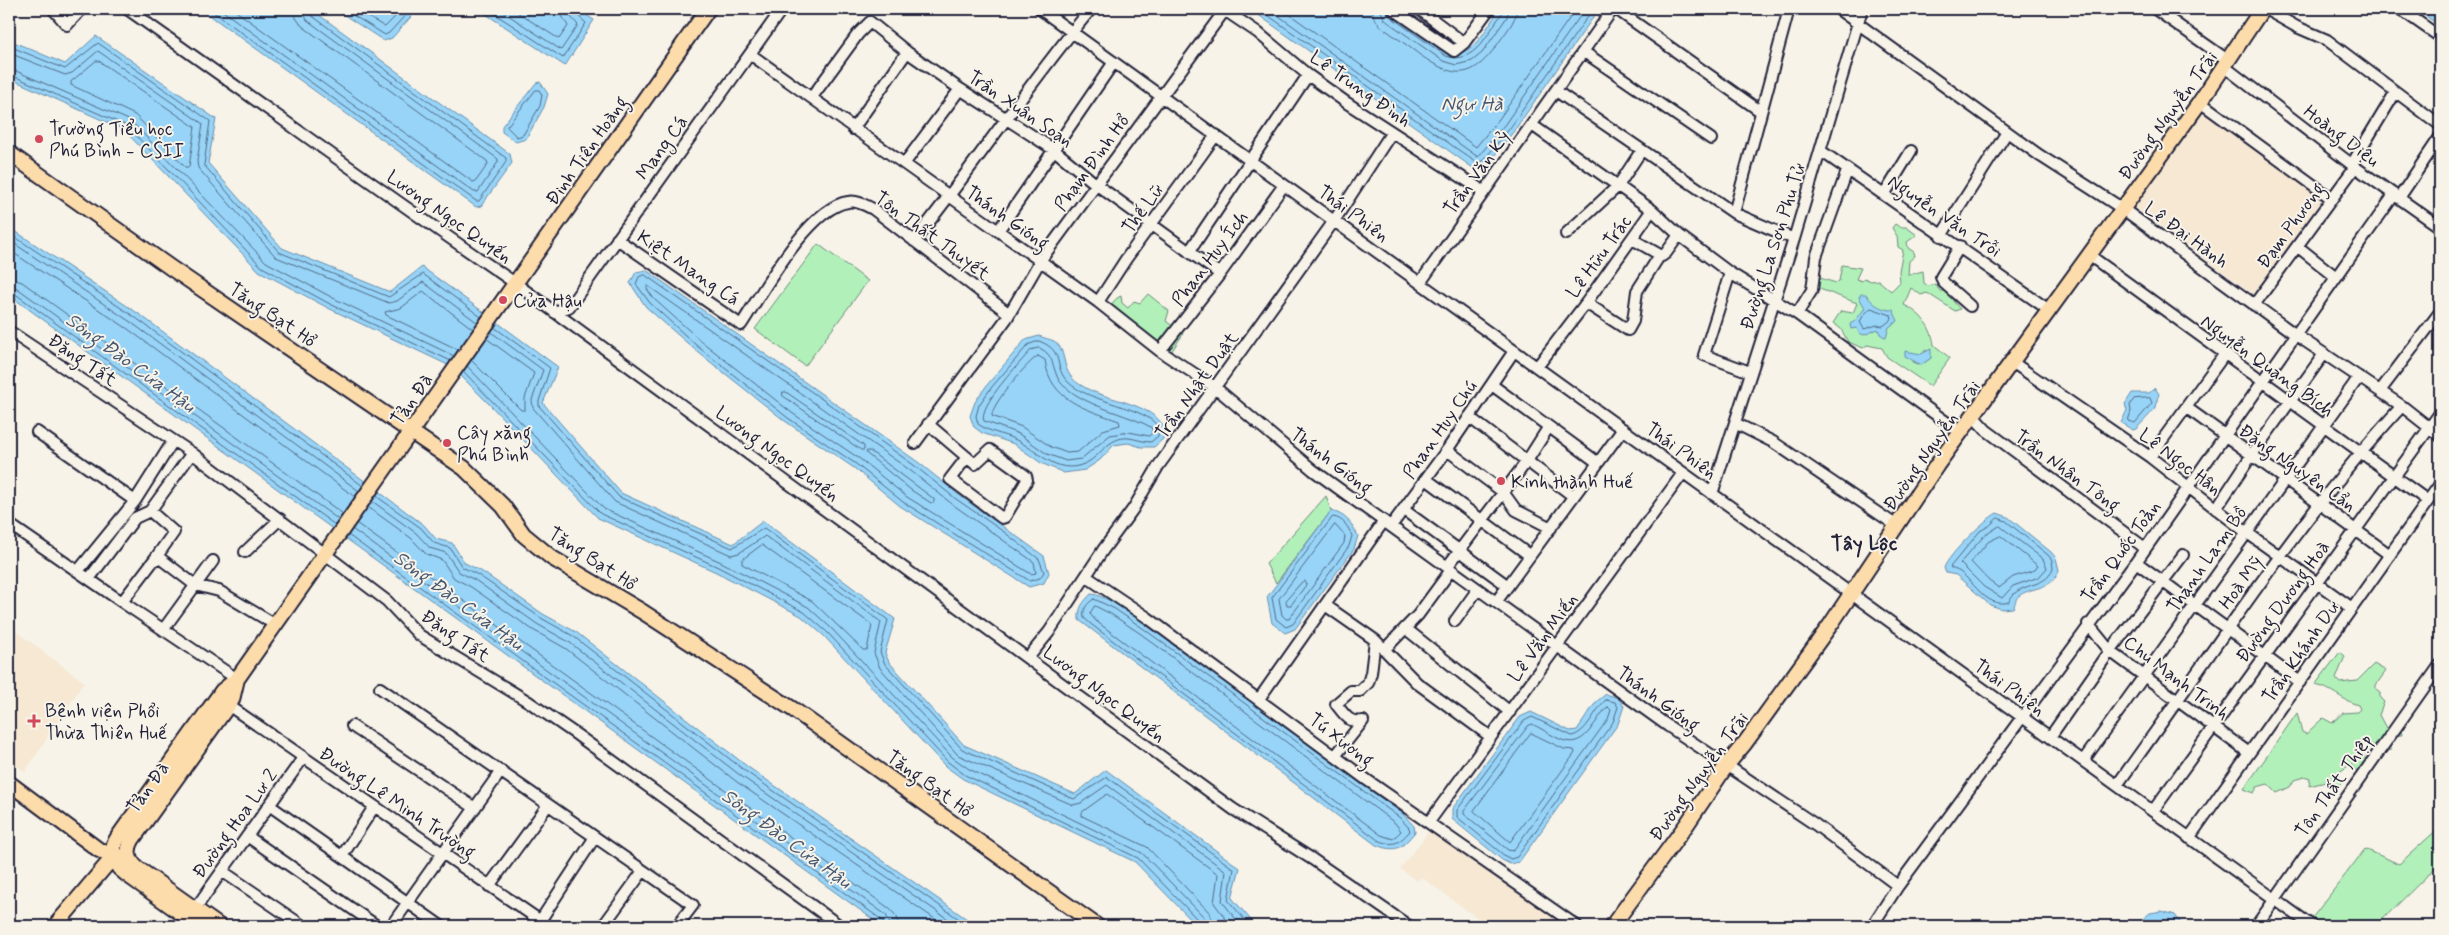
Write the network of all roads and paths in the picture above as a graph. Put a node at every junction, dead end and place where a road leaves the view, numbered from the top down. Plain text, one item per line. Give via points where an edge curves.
1 (53, 9) edge
2 (82, 9) edge
3 (127, 9) edge
4 (708, 9) edge
5 (782, 9) edge
6 (1040, 9) edge
7 (1091, 9) edge
8 (1224, 9) edge
9 (1393, 9) edge
10 (1419, 9) edge
11 (1489, 9) edge
12 (1615, 9) edge
13 (1789, 9) edge
14 (1838, 9) edge
15 (1862, 9) edge
16 (2156, 9) edge
17 (2264, 9) edge
18 (2400, 9) edge
19 (1858, 21) junction
20 (1072, 32) junction
21 (2440, 37) edge
22 (1464, 43) junction
23 (907, 52) junction
24 (1584, 52) junction
25 (750, 54) junction
26 (1114, 62) junction
27 (2227, 64) junction
28 (1308, 75) junction
29 (960, 89) junction
30 (1556, 91) junction
31 (2395, 93) junction
32 (1160, 96) junction
33 (812, 97) junction
34 (2200, 102) junction
35 (1760, 111) junction
36 (1006, 117) junction
37 (1532, 125) junction
38 (2440, 125) edge
39 (853, 129) junction
40 (1392, 132) junction
41 (2007, 132) junction
42 (1216, 136) junction
43 (2440, 137) edge
44 (1711, 139) dead end
45 (1053, 149) junction
46 (1641, 151) junction
47 (1821, 151) junction
48 (1911, 151) dead end
49 (9, 153) edge
50 (1252, 161) junction
51 (904, 164) junction
52 (2353, 165) junction
53 (1847, 171) junction
54 (1097, 184) junction
55 (1284, 185) junction
56 (1618, 186) junction
57 (1483, 191) junction
58 (1884, 195) junction
59 (2396, 196) junction
60 (949, 197) junction
61 (2331, 198) junction
62 (2124, 209) junction
63 (1652, 210) junction
64 (1734, 212) junction
65 (1334, 220) junction
66 (1151, 224) junction
67 (2440, 227) edge
68 (998, 231) junction
69 (1566, 234) dead end
70 (1679, 235) junction
71 (1940, 236) junction
72 (617, 239) junction
73 (1632, 239) junction
74 (1794, 239) junction
75 (914, 241) junction
76 (1960, 246) junction
77 (2297, 246) junction
78 (1189, 252) junction
79 (1660, 255) junction
80 (2089, 255) junction
81 (1040, 261) junction
82 (1730, 273) junction
83 (1220, 274) junction
84 (2336, 277) junction
85 (1420, 283) junction
86 (515, 284) junction
87 (1774, 300) junction
88 (1098, 302) junction
89 (1586, 303) junction
90 (2254, 305) junction
91 (1970, 306) dead end
92 (569, 307) junction
93 (2049, 310) junction
94 (554, 312) junction
95 (2440, 312) edge
96 (494, 313) joint
97 (1008, 313) junction
98 (1796, 314) junction
99 (571, 325) junction
100 (741, 325) joint
101 (9, 331) edge
102 (2296, 335) junction
103 (1160, 350) junction
104 (1514, 351) junction
105 (2324, 354) junction
106 (2224, 355) junction
107 (2012, 362) junction
108 (1537, 367) junction
109 (1750, 372) junction
110 (2359, 377) junction
111 (2262, 382) junction
112 (1492, 385) junction
113 (1216, 388) junction
114 (2380, 391) junction
115 (2290, 402) junction
116 (2402, 406) junction
117 (2187, 408) junction
118 (2440, 412) edge
119 (1974, 416) junction
120 (1468, 417) junction
121 (1735, 422) junction
122 (928, 424) junction
123 (2325, 427) junction
124 (2429, 427) junction
125 (1548, 428) junction
126 (1623, 429) junction
127 (412, 431) junction
128 (38, 432) dead end
129 (1960, 432) junction
130 (2224, 436) junction
131 (2440, 436) edge
132 (918, 439) dead end
133 (173, 442) junction
134 (1447, 450) junction
135 (2360, 452) junction
136 (192, 453) junction
137 (967, 456) junction
138 (2251, 456) junction
139 (2150, 457) junction
140 (1527, 461) junction
141 (1597, 462) junction
142 (1683, 473) junction
143 (2394, 477) junction
144 (1426, 479) junction
145 (2285, 480) junction
146 (2440, 484) edge
147 (2189, 486) junction
148 (1503, 492) junction
149 (1712, 494) junction
150 (1573, 496) junction
151 (135, 501) junction
152 (2428, 501) junction
153 (2321, 504) junction
154 (2216, 509) junction
155 (150, 510) junction
156 (1404, 510) junction
157 (280, 518) junction
158 (1482, 521) junction
159 (9, 524) edge
160 (1388, 524) junction
161 (1896, 526) junction
162 (1551, 528) junction
163 (2356, 529) junction
164 (2246, 532) junction
165 (2146, 548) junction
166 (1459, 551) junction
167 (245, 552) dead end
168 (326, 554) junction
169 (1529, 555) junction
170 (2183, 555) dead end
171 (2390, 555) junction
172 (157, 556) junction
173 (2280, 556) junction
174 (213, 561) dead end
175 (2136, 562) junction
176 (1449, 568) junction
177 (78, 572) junction
178 (1087, 577) junction
179 (89, 579) junction
180 (2164, 582) junction
181 (2317, 582) junction
182 (195, 586) junction
183 (1508, 586) junction
184 (1478, 589) junction
185 (1851, 594) junction
186 (122, 602) junction
187 (1496, 602) junction
188 (1324, 605) junction
189 (2195, 606) junction
190 (2352, 608) junction
191 (1455, 622) dead end
192 (274, 624) junction
193 (2088, 624) junction
194 (1405, 628) junction
195 (2228, 629) junction
196 (164, 630) junction
197 (1375, 640) junction
198 (1557, 646) junction
199 (1385, 649) junction
200 (2110, 651) junction
201 (2263, 655) junction
202 (1028, 658) junction
203 (2440, 665) edge
204 (2144, 677) junction
205 (237, 679) junction
206 (2300, 682) junction
207 (380, 688) dead end
208 (1259, 699) junction
209 (2178, 702) junction
210 (228, 705) junction
211 (1510, 712) junction
212 (2022, 717) junction
213 (352, 726) dead end
214 (2214, 728) junction
215 (1491, 737) junction
216 (2050, 737) junction
217 (2249, 753) junction
218 (1336, 755) junction
219 (303, 758) junction
220 (2083, 761) junction
221 (1726, 766) junction
222 (501, 771) junction
223 (9, 783) edge
224 (2117, 785) junction
225 (548, 804) junction
226 (269, 805) junction
227 (374, 807) junction
228 (475, 808) junction
229 (2153, 811) junction
230 (1429, 822) junction
231 (247, 836) junction
232 (595, 837) junction
233 (2189, 838) junction
234 (128, 854) junction
235 (443, 854) junction
236 (114, 856) junction
237 (342, 856) junction
238 (222, 871) junction
239 (643, 871) junction
240 (489, 886) junction
241 (1898, 886) junction
242 (2275, 899) junction
243 (408, 903) junction
244 (194, 909) junction
245 (2308, 923) edge
246 (544, 924) edge
247 (55, 926) edge
248 (199, 926) edge
249 (220, 926) edge
250 (303, 926) edge
251 (377, 926) edge
252 (391, 926) edge
253 (441, 926) edge
254 (603, 926) edge
255 (677, 926) edge
256 (840, 926) edge
257 (1097, 926) edge
258 (1409, 926) edge
259 (1577, 926) edge
260 (1612, 926) edge
261 (1872, 926) edge
262 (2256, 926) edge

1 - 2 street via 67,25
3 - 86 street, Lương Ngọc Quyến
4 - 86 main road, Đinh Tiên Hoàng
5 - 25 street, Mang Cá
6 - 20 street, Thái Phiên
7 - 20 street
8 - 28 street, Lê Trung Đình
8 - 32 street, Phạm Đình Hổ
9 - 22 street via 1454,51
10 - 22 street
11 - 22 street
12 - 24 street, Trần Văn Kỷ
12 - 35 street
13 - 35 street
14 - 19 street, Lê Đại Hành
15 - 19 street, Đường La Sơn Phu Tử
16 - 27 street, Hoàng Diệu
17 - 27 main road, Đường Nguyễn Trãi
17 - 31 street via 2327,40
18 - 21 street
19 - 41 street, Lê Đại Hành
19 - 47 street, Đường La Sơn Phu Tử
20 - 26 street, Thái Phiên
20 - 36 street
23 - 29 street, Trần Xuân Soạn
23 - 33 street, Trần Xuân Soạn via 870,22
23 - 39 street
24 - 30 street, Trần Văn Kỷ
24 - 44 street
25 - 33 street, Thánh Gióng
25 - 72 street, Mang Cá
26 - 32 street, Thái Phiên
26 - 45 street
27 - 34 main road, Đường Nguyễn Trãi
27 - 52 street, Hoàng Diệu
28 - 40 street, Lê Trung Đình
28 - 50 street
29 - 36 street, Trần Xuân Soạn
29 - 51 street
30 - 37 street, Trần Văn Kỷ
30 - 46 street
31 - 38 street
31 - 52 street, Đạm Phương
32 - 42 street, Thái Phiên
32 - 54 street, Phạm Đình Hổ
33 - 39 street, Thánh Gióng
34 - 61 street
34 - 62 main road, Đường Nguyễn Trãi
35 - 64 street
36 - 45 street, Trần Xuân Soạn
36 - 60 street
37 - 56 street, Lê Hữu Trác
37 - 57 street, Trần Văn Kỷ
39 - 51 street, Thánh Gióng
40 - 57 street, Lê Trung Đình
40 - 65 street, Trần Nhật Duật
41 - 62 street, Lê Đại Hành
41 - 71 street
42 - 50 street, Thái Phiên
42 - 66 street, Thế Lữ
43 - 59 street, Trần Quốc Toản
45 - 54 street, Trần Xuân Soạn
45 - 68 street
46 - 56 street
46 - 64 street
47 - 53 street, Nguyễn Văn Trỗi
47 - 74 street, Đường La Sơn Phu Tử
48 - 58 street
49 - 127 main road, Tăng Bạt Hổ
50 - 55 street, Thái Phiên
50 - 78 street
51 - 60 street, Thánh Gióng
52 - 59 street, Hoàng Diệu
52 - 61 street, Đạm Phương
53 - 58 street, Nguyễn Văn Trỗi
53 - 98 street via 1816,257 1812,290
54 - 66 street, Trần Xuân Soạn
54 - 81 street, Phạm Đình Hổ
55 - 65 street, Thái Phiên
55 - 83 street, Phan Huy Ích
56 - 63 street, Lê Hữu Trác
56 - 69 street
57 - 85 street, Trần Văn Kỷ
58 - 71 street, Nguyễn Văn Trỗi
59 - 67 street, Hoàng Diệu
59 - 84 street, Trần Quốc Toản
60 - 68 street, Thánh Gióng
60 - 75 street
61 - 77 street, Đạm Phương
62 - 80 main road, Đường Nguyễn Trãi
62 - 90 street, Lê Đại Hành
63 - 70 street
63 - 73 street, Lê Hữu Trác
64 - 74 street
65 - 85 street, Thái Phiên
65 - 113 street, Trần Nhật Duật
66 - 78 street, Trần Xuân Soạn
66 - 88 street, Thế Lữ
68 - 81 street, Thánh Gióng
70 - 79 street via 1666,253
70 - 82 street
71 - 76 street, Nguyễn Văn Trỗi
72 - 92 street, Mang Cá
72 - 100 street, Kiệt Mang Cá
73 - 79 street
73 - 89 street, Lê Hữu Trác
74 - 87 street, Đường La Sơn Phu Tử
75 - 97 street, Tôn Thất Thuyết
75 - 100 street, Tôn Thất Thuyết via 866,205 851,202 834,207 814,221 776,270
76 - 91 street via 1942,278
76 - 93 street, Nguyễn Văn Trỗi
77 - 84 street
77 - 90 street, Đạm Phương
78 - 83 street, Trần Xuân Soạn
79 - 89 street via 1637,291 1633,321 1628,330
80 - 93 main road, Đường Nguyễn Trãi
80 - 106 street, Nguyễn Quang Bích
81 - 88 street, Thánh Gióng
81 - 97 street, Phạm Đình Hổ
82 - 87 street
82 - 109 street via 1704,355
83 - 103 street, Phan Huy Ích
84 - 102 street, Trần Quốc Toản
85 - 104 street, Thái Phiên
86 - 94 street, Lương Ngọc Quyến
86 - 96 main road, Đinh Tiên Hoàng
87 - 98 street
87 - 109 street, Đường La Sơn Phu Tử
88 - 103 street, Thánh Gióng
89 - 108 street, Lê Hữu Trác
90 - 102 street, Lê Đại Hành
92 - 94 street
92 - 99 street
93 - 107 main road, Đường Nguyễn Trãi
94 - 99 street, Lương Ngọc Quyến
95 - 114 street
96 - 127 main road, Tản Đà
97 - 122 street, Phạm Đình Hổ
98 - 129 street
99 - 202 street, Lương Ngọc Quyến
101 - 133 street, Đặng Tất
102 - 105 street, Lê Đại Hành
102 - 111 street, Trần Quốc Toản
103 - 113 street, Thánh Gióng
104 - 108 street, Thái Phiên
104 - 112 street, Phan Huy Chú
105 - 110 street, Lê Đại Hành
105 - 115 street
106 - 111 street, Nguyễn Quang Bích
106 - 117 street
107 - 119 main road, Đường Nguyễn Trãi
107 - 139 street, Lê Ngọc Hân
108 - 126 street, Thái Phiên
109 - 121 street, Đường La Sơn Phu Tử
110 - 114 street, Lê Đại Hành
110 - 123 street, Thanh Lam Bồ
111 - 115 street, Nguyễn Quang Bích
111 - 130 street, Trần Quốc Toản
112 - 120 street, Phan Huy Chú
112 - 125 street
113 - 160 street, Thánh Gióng via 1312,470
113 - 178 street, Trần Nhật Duật via 1159,465
114 - 116 street, Lê Đại Hành
115 - 123 street, Nguyễn Quang Bích
115 - 138 street
116 - 124 street, Lê Đại Hành
116 - 135 street, Hoà Mỹ
117 - 130 street, Đặng Nguyên Cẩn
117 - 139 street
118 - 124 street, Đường Dương Hoà
119 - 129 main road, Đường Nguyễn Trãi
119 - 165 street, Trần Nhân Tông via 1986,430
120 - 134 street, Phan Huy Chú
120 - 140 street
121 - 149 street, Đường La Sơn Phu Tử
121 - 161 street via 1773,442
122 - 132 street, Phạm Đình Hổ
122 - 137 street
123 - 135 street, Nguyễn Quang Bích
123 - 145 street, Thanh Lam Bồ
124 - 131 street, Lê Đại Hành
124 - 143 street, Đường Dương Hoà
125 - 140 street
125 - 141 street
126 - 141 street
126 - 142 street, Thái Phiên
127 - 168 main road, Tản Đà
127 - 257 main road, Tăng Bạt Hổ via 464,468 504,506 524,535 552,558 643,612 794,710
128 - 151 street
129 - 161 main road, Đường Nguyễn Trãi
130 - 138 street, Đặng Nguyên Cẩn
130 - 147 street, Trần Quốc Toản
133 - 136 street, Đặng Tất
133 - 151 street
134 - 144 street, Phan Huy Chú
134 - 148 street
135 - 143 street, Nguyễn Quang Bích
135 - 153 street, Hoà Mỹ
136 - 155 street
136 - 157 street, Đặng Tất
137 - 137 street via 950,479 1002,518 1005,517 1027,480 1026,476 990,450 976,464
138 - 145 street, Đặng Nguyên Cẩn
138 - 154 street
139 - 147 street, Lê Ngọc Hân
140 - 148 street
140 - 150 street
141 - 150 street
142 - 149 street, Thái Phiên
142 - 198 street, Lê Văn Miến
143 - 152 street, Nguyễn Quang Bích
143 - 163 street, Đường Dương Hoà
144 - 156 street, Phan Huy Chú
144 - 158 street
145 - 153 street, Đặng Nguyên Cẩn
145 - 164 street, Thanh Lam Bồ
146 - 152 street, Trần Khánh Dư
147 - 154 street, Lê Ngọc Hân
147 - 165 street, Trần Quốc Toản
148 - 158 street
148 - 162 street via 1516,510
149 - 185 street, Thái Phiên
150 - 162 street
151 - 177 street
152 - 171 street, Trần Khánh Dư
153 - 163 street, Đặng Nguyên Cẩn
153 - 173 street, Hoà Mỹ
154 - 164 street, Lê Ngọc Hân
155 - 172 street via 174,532
155 - 179 street via 135,518
156 - 160 street, Phan Huy Chú
156 - 166 street
157 - 167 street
157 - 168 street, Đặng Tất
158 - 166 street
158 - 169 street
159 - 177 street
160 - 176 street, Thánh Gióng
160 - 188 street, Phan Huy Chú
161 - 185 main road, Đường Nguyễn Trãi
162 - 169 street
163 - 171 street, Đặng Nguyên Cẩn
163 - 181 street, Đường Dương Hoà
164 - 173 street, Lê Ngọc Hân
164 - 189 street, Thanh Lam Bồ
165 - 175 street, Trần Quốc Toản
166 - 176 street
166 - 183 street
168 - 192 main road, Tản Đà
168 - 256 street, Đặng Tất via 387,601 418,635 577,735
169 - 183 street
170 - 180 street
171 - 190 street, Trần Khánh Dư
172 - 182 street
172 - 186 street
173 - 181 street, Lê Ngọc Hân
173 - 195 street, Hoà Mỹ
174 - 182 street
175 - 180 street
175 - 193 street, Trần Quốc Toản
176 - 184 street, Thánh Gióng
176 - 194 street via 1418,615
177 - 179 street
178 - 202 street, Trần Nhật Duật
178 - 208 street, Tú Xương
179 - 186 street
180 - 189 street
180 - 200 street
181 - 190 street, Lê Ngọc Hân
181 - 201 street, Đường Dương Hoà
182 - 192 street via 219,591
182 - 196 street
183 - 187 street
184 - 187 street, Thánh Gióng
184 - 191 street
185 - 212 street, Thái Phiên
185 - 221 main road, Đường Nguyễn Trãi
186 - 196 street
187 - 198 street, Thánh Gióng
188 - 197 street
188 - 208 street, Phan Huy Chú
189 - 195 street
189 - 204 street, Thanh Lam Bồ
190 - 206 street, Trần Khánh Dư
192 - 205 main road, Tản Đà
193 - 200 street, Chu Mạnh Trinh
193 - 212 street, Trần Quốc Toản
194 - 199 street
194 - 211 street
195 - 201 street
195 - 209 street, Hoà Mỹ
196 - 205 street
197 - 199 street
197 - 218 street via 1368,683 1360,691 1351,691 1336,704 1350,720 1355,723 1363,721
198 - 211 street, Lê Văn Miến
198 - 221 street, Thánh Gióng
199 - 215 street via 1417,683
200 - 204 street, Chu Mạnh Trinh
200 - 216 street
201 - 206 street
201 - 214 street, Đường Dương Hoà
202 - 258 street, Lương Ngọc Quyến via 1233,809
203 - 242 street, Tôn Thất Thiệp
204 - 209 street, Chu Mạnh Trinh
204 - 220 street, Thanh Lam Bồ
205 - 210 main road, Tản Đà
205 - 236 main road, Tản Đà via 222,691 118,837
206 - 217 street, Trần Khánh Dư
207 - 222 street
208 - 218 street, Tú Xương
209 - 214 street, Chu Mạnh Trinh
209 - 224 street, Hoà Mỹ
210 - 219 street, Đường Lê Minh Trường
210 - 234 main road, Tản Đà via 132,840
211 - 215 street, Lê Văn Miến
212 - 216 street, Thái Phiên
212 - 241 street, Trần Quốc Toản
213 - 228 street
214 - 217 street, Chu Mạnh Trinh
214 - 229 street, Đường Dương Hoà
215 - 230 street, Lê Văn Miến
216 - 220 street, Thái Phiên
217 - 233 street, Trần Khánh Dư
218 - 230 street, Tú Xương
219 - 226 street, Đường Hoa Lư 2
219 - 227 street, Đường Lê Minh Trường
220 - 224 street, Thái Phiên
221 - 241 street, Thánh Gióng via 1816,825
221 - 260 main road, Đường Nguyễn Trãi
222 - 225 street
222 - 228 street
223 - 236 main road via 99,850
224 - 229 street, Thái Phiên
225 - 232 street
225 - 240 street
226 - 231 street, Đường Hoa Lư 2
226 - 237 street
227 - 235 street, Đường Lê Minh Trường
227 - 237 street
228 - 235 street
229 - 233 street, Thái Phiên
230 - 259 street, Tú Xương
231 - 238 street, Đường Hoa Lư 2
231 - 251 street
232 - 239 street
232 - 246 street
233 - 242 street, Thái Phiên
234 - 236 main road
234 - 244 main road via 132,864
235 - 240 street, Đường Lê Minh Trường
235 - 243 street
236 - 247 main road, Tản Đà
236 - 248 main road via 126,874
237 - 243 street
238 - 244 street, Đường Hoa Lư 2
238 - 250 street
239 - 254 street
239 - 255 street via 693,905
240 - 246 street, Đường Lê Minh Trường
241 - 261 street, Trần Quốc Toản
242 - 245 street, Thái Phiên
242 - 262 street, Tôn Thất Thiệp
243 - 252 street
243 - 253 street
244 - 249 main road

